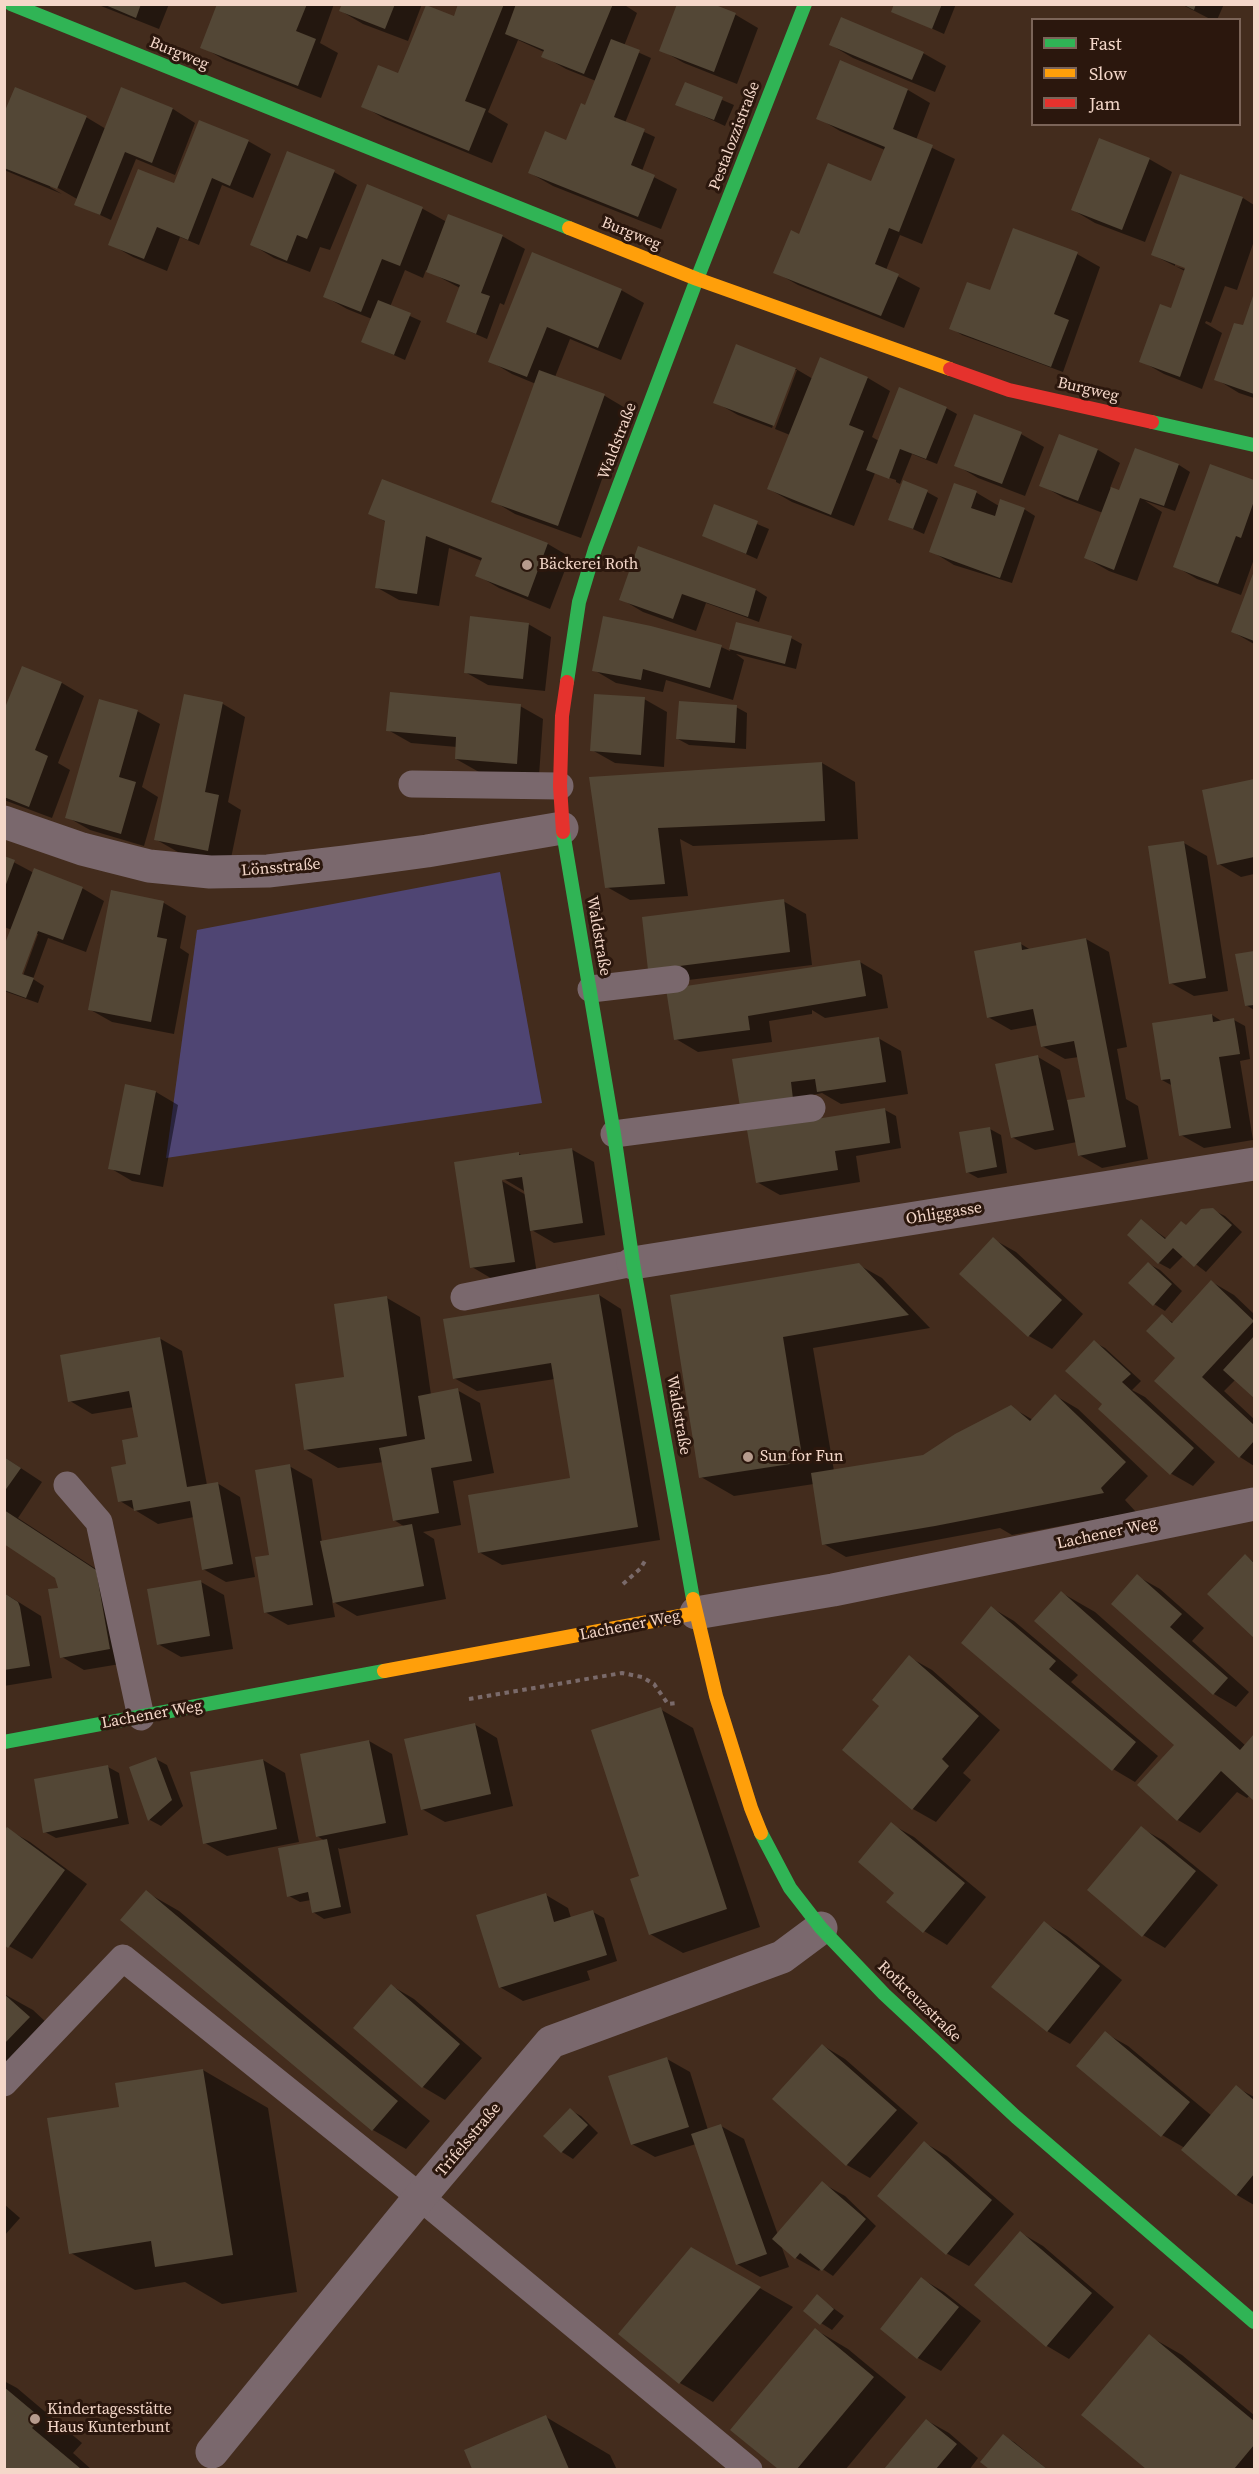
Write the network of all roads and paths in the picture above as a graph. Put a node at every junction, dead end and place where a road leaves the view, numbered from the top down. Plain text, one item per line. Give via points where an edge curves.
1 (11, 4) edge
2 (805, 4) edge
3 (697, 279) junction
4 (1254, 445) edge
5 (412, 784) dead end
6 (560, 786) junction
7 (4, 822) edge
8 (562, 828) junction
9 (675, 979) dead end
10 (591, 989) junction
11 (812, 1108) dead end
12 (614, 1134) junction
13 (1254, 1164) edge
14 (633, 1263) junction
15 (464, 1297) dead end
16 (67, 1485) dead end
17 (1254, 1504) edge
18 (680, 1523) junction
19 (614, 1587) dead end
20 (696, 1613) junction
21 (716, 1696) junction
22 (468, 1700) dead end
23 (141, 1717) junction
24 (4, 1742) edge
25 (821, 1928) junction
26 (4, 2083) edge
27 (420, 2197) junction
28 (1254, 2322) edge
29 (212, 2461) edge
30 (750, 2469) edge

1 - 3 main road, Burgweg
2 - 3 main road, Pestalozzistraße
3 - 4 main road, Burgweg via 1009,390
3 - 6 main road, Waldstraße via 579,602 562,716
5 - 6 lane
6 - 8 main road, Waldstraße
7 - 8 street, Lönsstraße via 82,849 149,866 210,872 268,871 345,862
8 - 10 main road, Waldstraße
9 - 10 lane
10 - 12 main road, Waldstraße
11 - 12 lane
12 - 14 main road, Waldstraße
13 - 14 street, Ohliggasse
14 - 15 lane
14 - 18 main road, Waldstraße
16 - 23 lane via 99,1522
17 - 20 street, Lachener Weg via 833,1590
18 - 19 path via 651,1528 649,1553 640,1569 624,1584
18 - 20 main road, Waldstraße
20 - 21 main road, Rotkreuzstraße
20 - 23 main road, Lachener Weg
21 - 22 path via 668,1704 654,1684 622,1673
21 - 25 main road, Rotkreuzstraße via 751,1808 769,1851 790,1888
23 - 24 main road, Lachener Weg
25 - 27 street, Trifelsstraße via 782,1957 551,2042
25 - 28 main road, Rotkreuzstraße via 884,1994 1016,2117
26 - 27 lane via 123,1958
27 - 29 street, Trifelsstraße
27 - 30 lane

